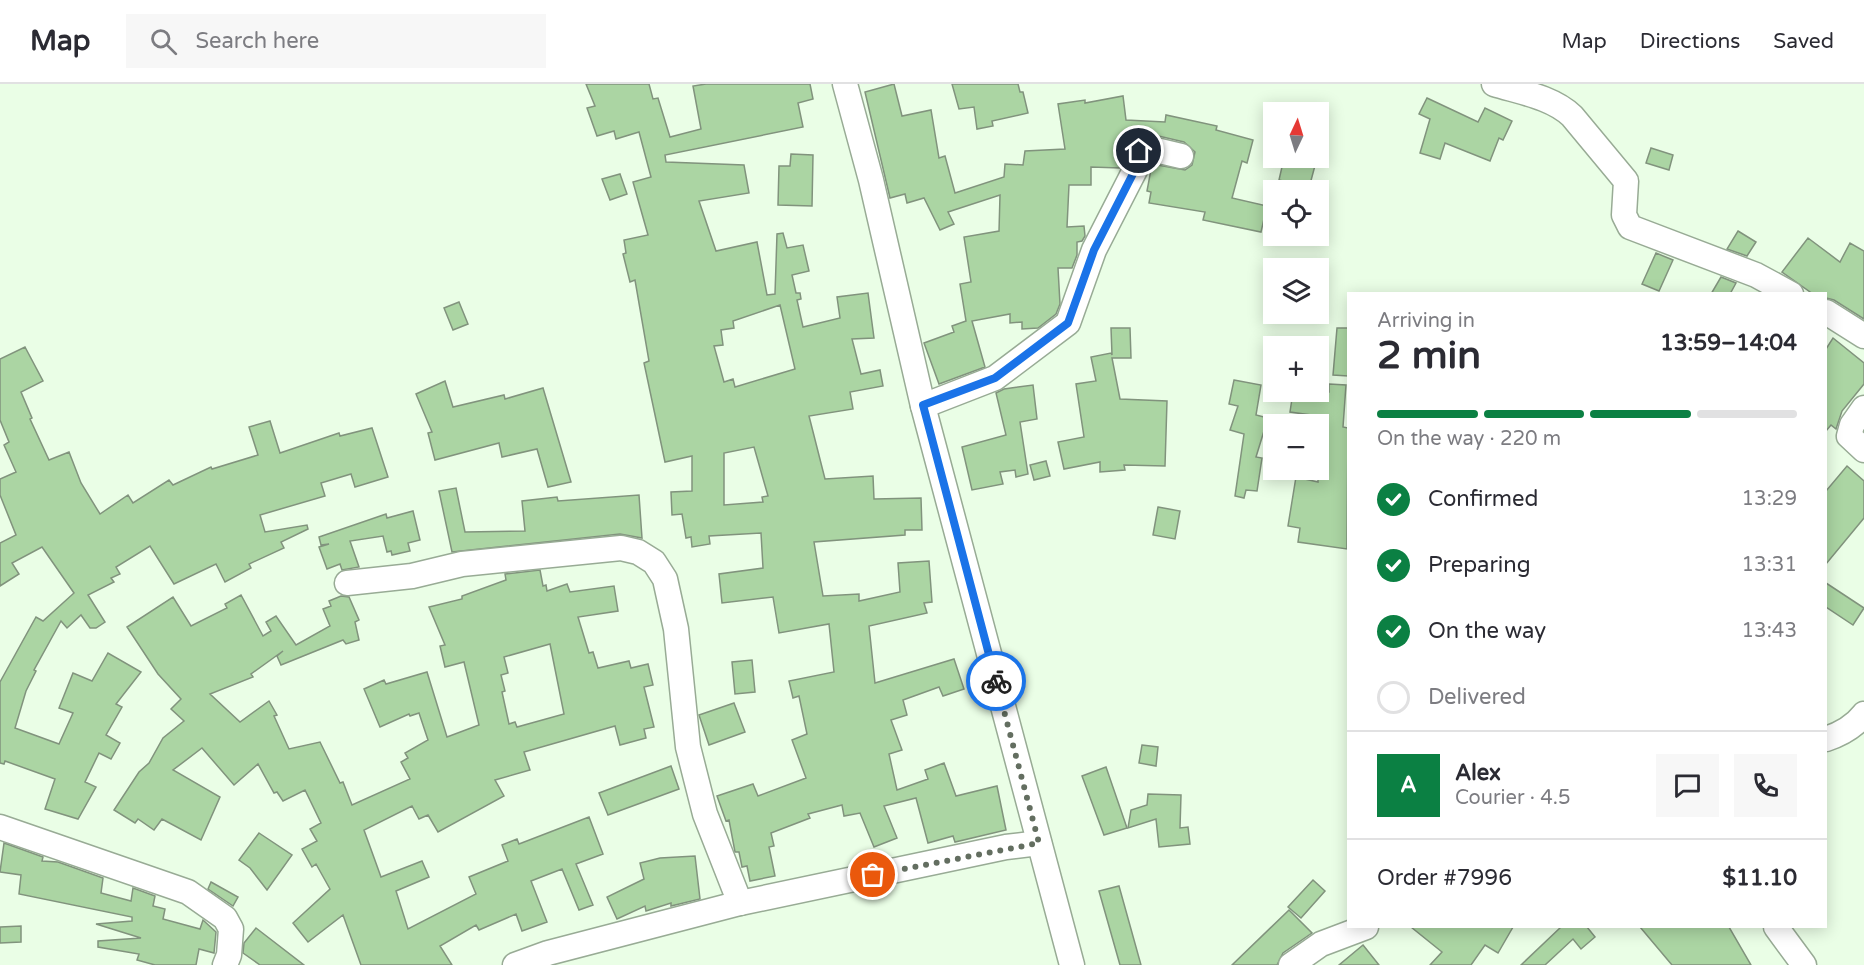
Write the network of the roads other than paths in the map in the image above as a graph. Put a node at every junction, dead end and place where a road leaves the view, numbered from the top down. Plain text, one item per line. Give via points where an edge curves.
1 (845, 84) edge
2 (1494, 84) edge
3 (1181, 156) dead end
4 (1787, 292) edge
5 (1827, 313) edge
6 (1864, 336) edge
7 (923, 405) junction
8 (1864, 408) edge
9 (1864, 450) edge
10 (347, 583) dead end
11 (1864, 714) edge
12 (1827, 739) edge
13 (0, 827) edge
14 (1039, 843) junction
15 (740, 903) junction
16 (1363, 928) edge
17 (1777, 928) edge
18 (225, 965) edge
19 (515, 965) edge
20 (1072, 965) edge
21 (1290, 965) edge
22 (1804, 965) edge

1 - 7 street
2 - 4 street via 1550,102 1572,116 1626,181 1624,215 1630,227 1756,275
3 - 7 street via 1148,148 1139,151 1137,166 1094,250 1068,323 995,378
5 - 6 street
7 - 14 street
8 - 9 street via 1851,425 1850,436
10 - 15 street via 412,576 462,564 621,548 654,562 664,579 676,629 688,747 705,814
11 - 12 street via 1840,735
13 - 18 street via 188,892 220,913 231,929
14 - 15 street
14 - 20 street
15 - 19 street
16 - 21 street via 1321,944
17 - 22 street

